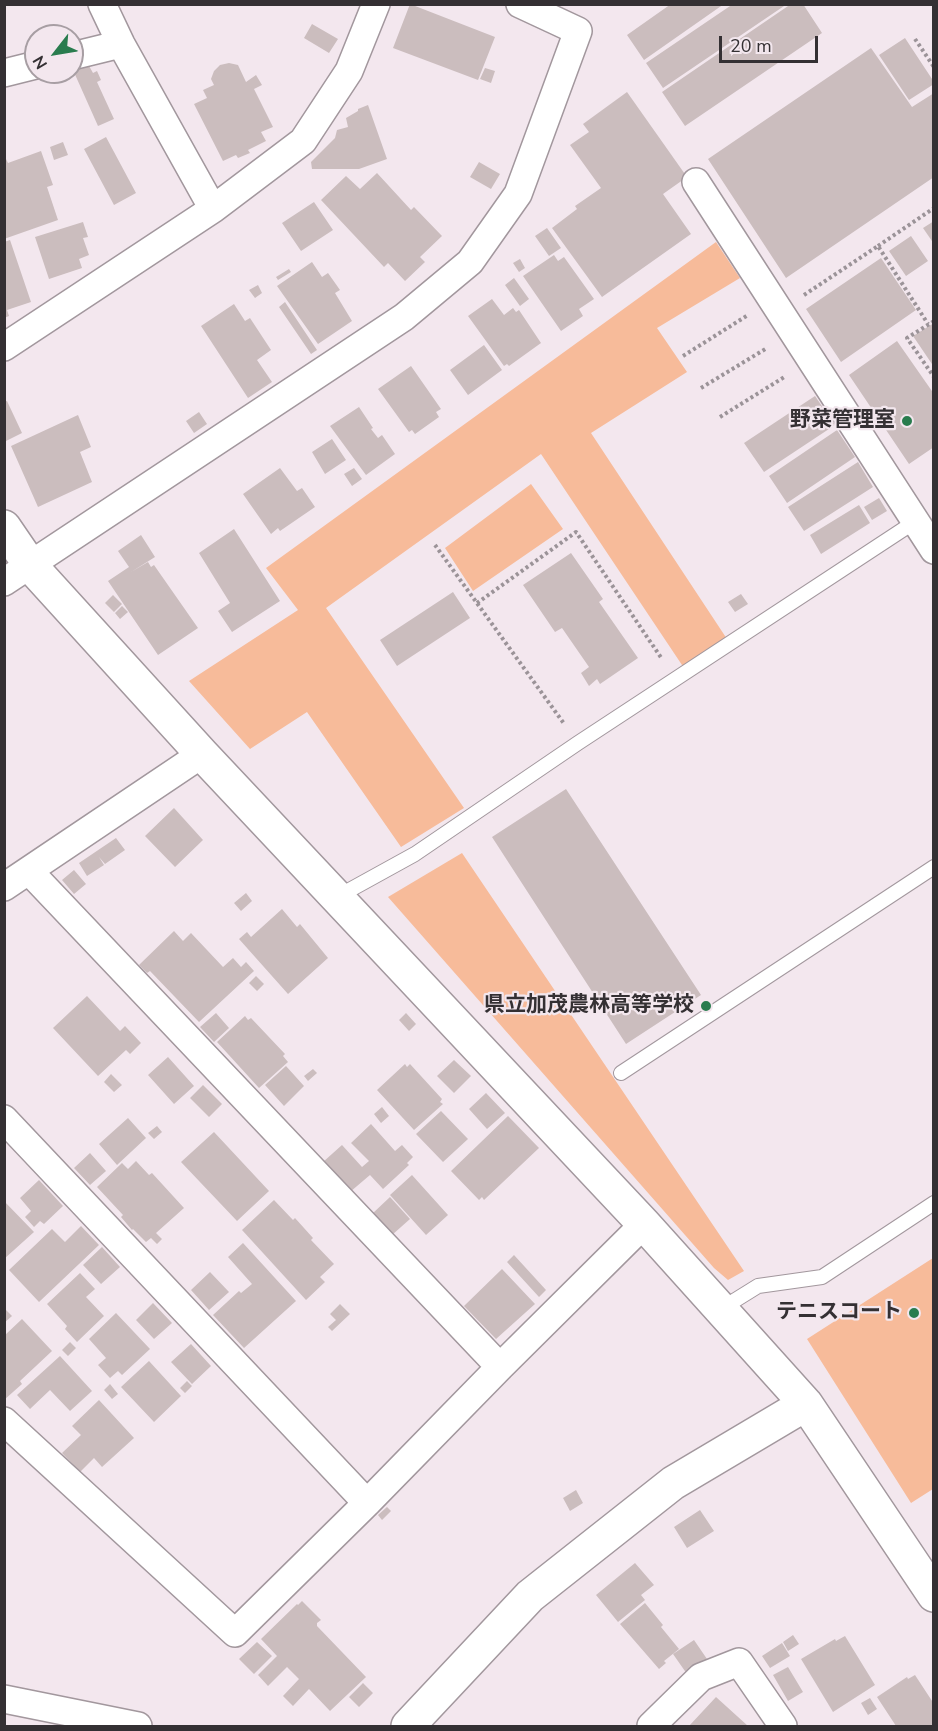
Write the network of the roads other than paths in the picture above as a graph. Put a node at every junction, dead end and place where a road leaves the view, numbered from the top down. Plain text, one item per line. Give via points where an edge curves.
1 (102, 4) edge
2 (376, 4) edge
3 (520, 4) edge
4 (121, 44) junction
5 (84, 54) edge
6 (24, 68) edge
7 (4, 73) edge
8 (696, 182) dead end
9 (213, 209) junction
10 (4, 347) edge
11 (916, 521) junction
12 (4, 527) edge
13 (933, 550) edge
14 (17, 573) edge
15 (202, 754) junction
16 (933, 867) edge
17 (29, 871) junction
18 (4, 887) edge
19 (337, 897) junction
20 (621, 1073) dead end
21 (4, 1119) edge
22 (933, 1203) edge
23 (644, 1224) junction
24 (721, 1309) junction
25 (500, 1367) junction
26 (806, 1404) junction
27 (4, 1421) edge
28 (367, 1503) junction
29 (933, 1595) edge
30 (4, 1699) edge
31 (138, 1726) edge
32 (408, 1726) edge
33 (651, 1726) edge
34 (783, 1726) edge

1 - 4 street
2 - 9 street via 349,71 303,141
3 - 14 street via 578,31 518,194 470,262 404,317
4 - 5 street
4 - 9 street
6 - 7 street
8 - 11 street
9 - 10 street
11 - 13 street
11 - 19 lane via 415,854
12 - 14 street
14 - 15 street
15 - 17 street
15 - 19 street
16 - 20 lane
17 - 18 street
17 - 25 street
19 - 23 street
21 - 28 street
22 - 24 lane via 822,1277 758,1286
23 - 24 street
23 - 25 street
24 - 26 street
25 - 28 street
26 - 29 street
26 - 32 street via 673,1483 530,1596
27 - 28 street via 235,1633
30 - 31 street
33 - 34 street via 701,1677 739,1662

